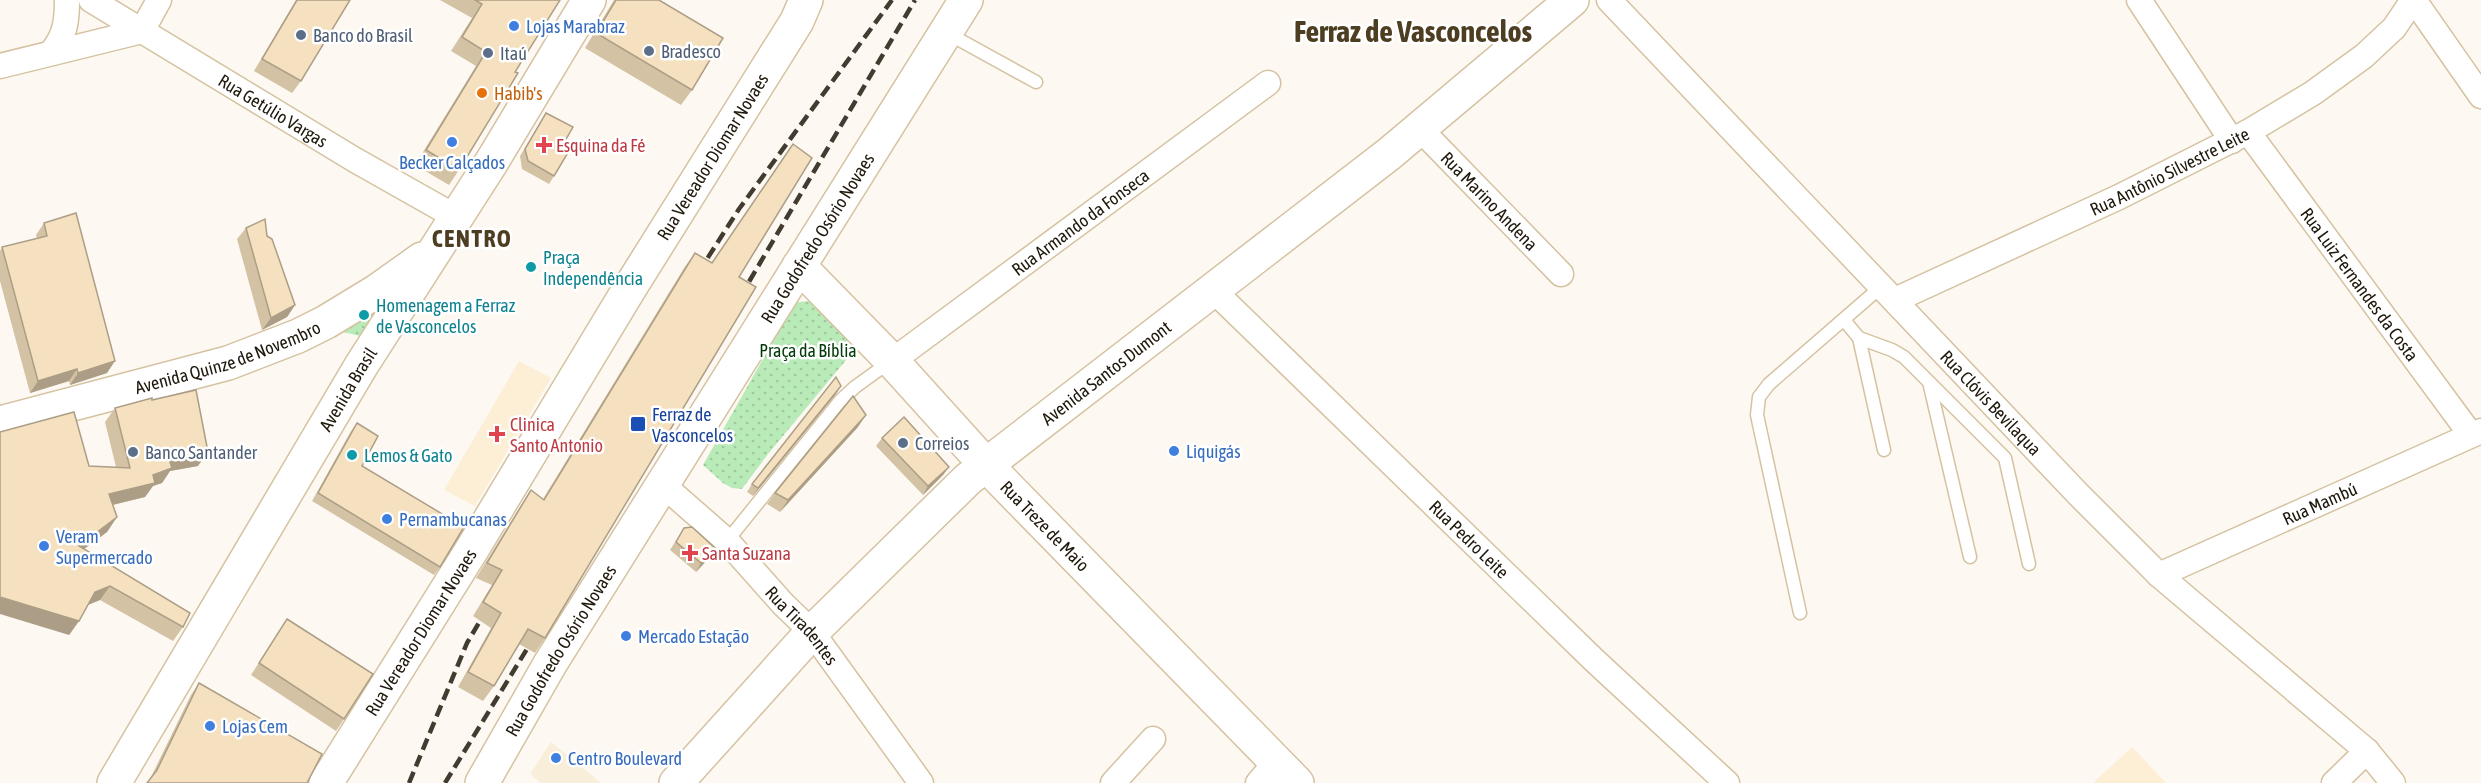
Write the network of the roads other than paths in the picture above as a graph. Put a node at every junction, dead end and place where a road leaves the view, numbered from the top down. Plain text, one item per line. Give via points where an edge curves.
1 (67, 0) edge
2 (91, 0) edge
3 (159, 0) edge
4 (589, 0) edge
5 (966, 0) edge
6 (1572, 0) edge
7 (1609, 0) edge
8 (2139, 0) edge
9 (2413, 0) edge
10 (802, 11) edge
11 (142, 31) junction
12 (946, 33) junction
13 (51, 53) junction
14 (0, 66) edge
15 (1036, 82) dead end
16 (1269, 83) dead end
17 (2481, 96) edge
18 (1420, 129) junction
19 (2240, 137) junction
20 (456, 217) junction
21 (435, 250) junction
22 (799, 266) junction
23 (1561, 274) dead end
24 (1214, 291) junction
25 (1888, 293) junction
26 (1844, 320) junction
27 (1859, 338) junction
28 (892, 361) junction
29 (1929, 381) junction
30 (0, 423) edge
31 (2476, 433) edge
32 (1884, 450) dead end
33 (986, 465) junction
34 (663, 485) junction
35 (727, 541) junction
36 (1970, 557) dead end
37 (2029, 564) dead end
38 (2159, 575) junction
39 (1800, 613) dead end
40 (812, 632) junction
41 (1153, 739) dead end
42 (2367, 751) junction
43 (1277, 776) edge
44 (114, 783) edge
45 (326, 783) edge
46 (482, 783) edge
47 (675, 783) edge
48 (921, 783) edge
49 (1113, 783) edge
50 (1727, 783) edge
51 (2334, 783) edge
52 (2394, 783) edge

1 - 13 street via 66,28
2 - 11 street, Rua Getúlio Vargas
3 - 11 street
4 - 20 main road, Avenida Brasil
5 - 12 main road, Rua Godofredo Osório Novaes
6 - 18 main road, Avenida Santos Dumont
7 - 25 street, Rua Clóvis Bevilaqua
8 - 19 street, Rua Luiz Fernandes da Costa
9 - 17 street
9 - 19 street, Rua Antônio Silvestre Leite via 2394,28 2364,56 2313,93
10 - 45 main road, Rua Vereador Diomar Novaes
11 - 13 street
11 - 20 street, Rua Getúlio Vargas
12 - 15 lane
12 - 22 main road, Rua Godofredo Osório Novaes
13 - 14 street
16 - 28 street, Rua Armando da Fonseca
18 - 23 street, Rua Marino Andena
18 - 24 main road, Avenida Santos Dumont
19 - 25 street, Rua Antônio Silvestre Leite via 2119,197
19 - 31 street, Rua Luiz Fernandes da Costa
20 - 21 main road, Avenida Brasil
21 - 30 main road, Avenida Quinze de Novembro via 377,291 298,336 228,363
21 - 44 main road, Avenida Brasil via 361,366
22 - 28 main road, Rua Treze de Maio
22 - 34 main road, Rua Godofredo Osório Novaes
24 - 33 main road, Avenida Santos Dumont
24 - 50 street, Rua Pedro Leite via 1595,661
25 - 26 lane
25 - 38 street, Rua Clóvis Bevilaqua
26 - 27 lane
26 - 39 lane via 1759,397 1758,415
27 - 29 lane via 1904,357
27 - 32 lane
28 - 33 main road, Rua Treze de Maio
28 - 35 lane via 840,402
29 - 36 lane
29 - 37 lane via 2005,458
31 - 38 street, Rua Mambú
33 - 40 main road, Avenida Santos Dumont
33 - 43 main road, Rua Treze de Maio
34 - 35 street, Rua Tiradentes
34 - 46 main road, Rua Godofredo Osório Novaes via 550,664
35 - 40 street, Rua Tiradentes
38 - 42 street, Rua Clóvis Bevilaqua
40 - 47 main road, Avenida Santos Dumont
40 - 48 street, Rua Tiradentes
41 - 49 street
42 - 51 street
42 - 52 street, Rua Clóvis Bevilaqua

